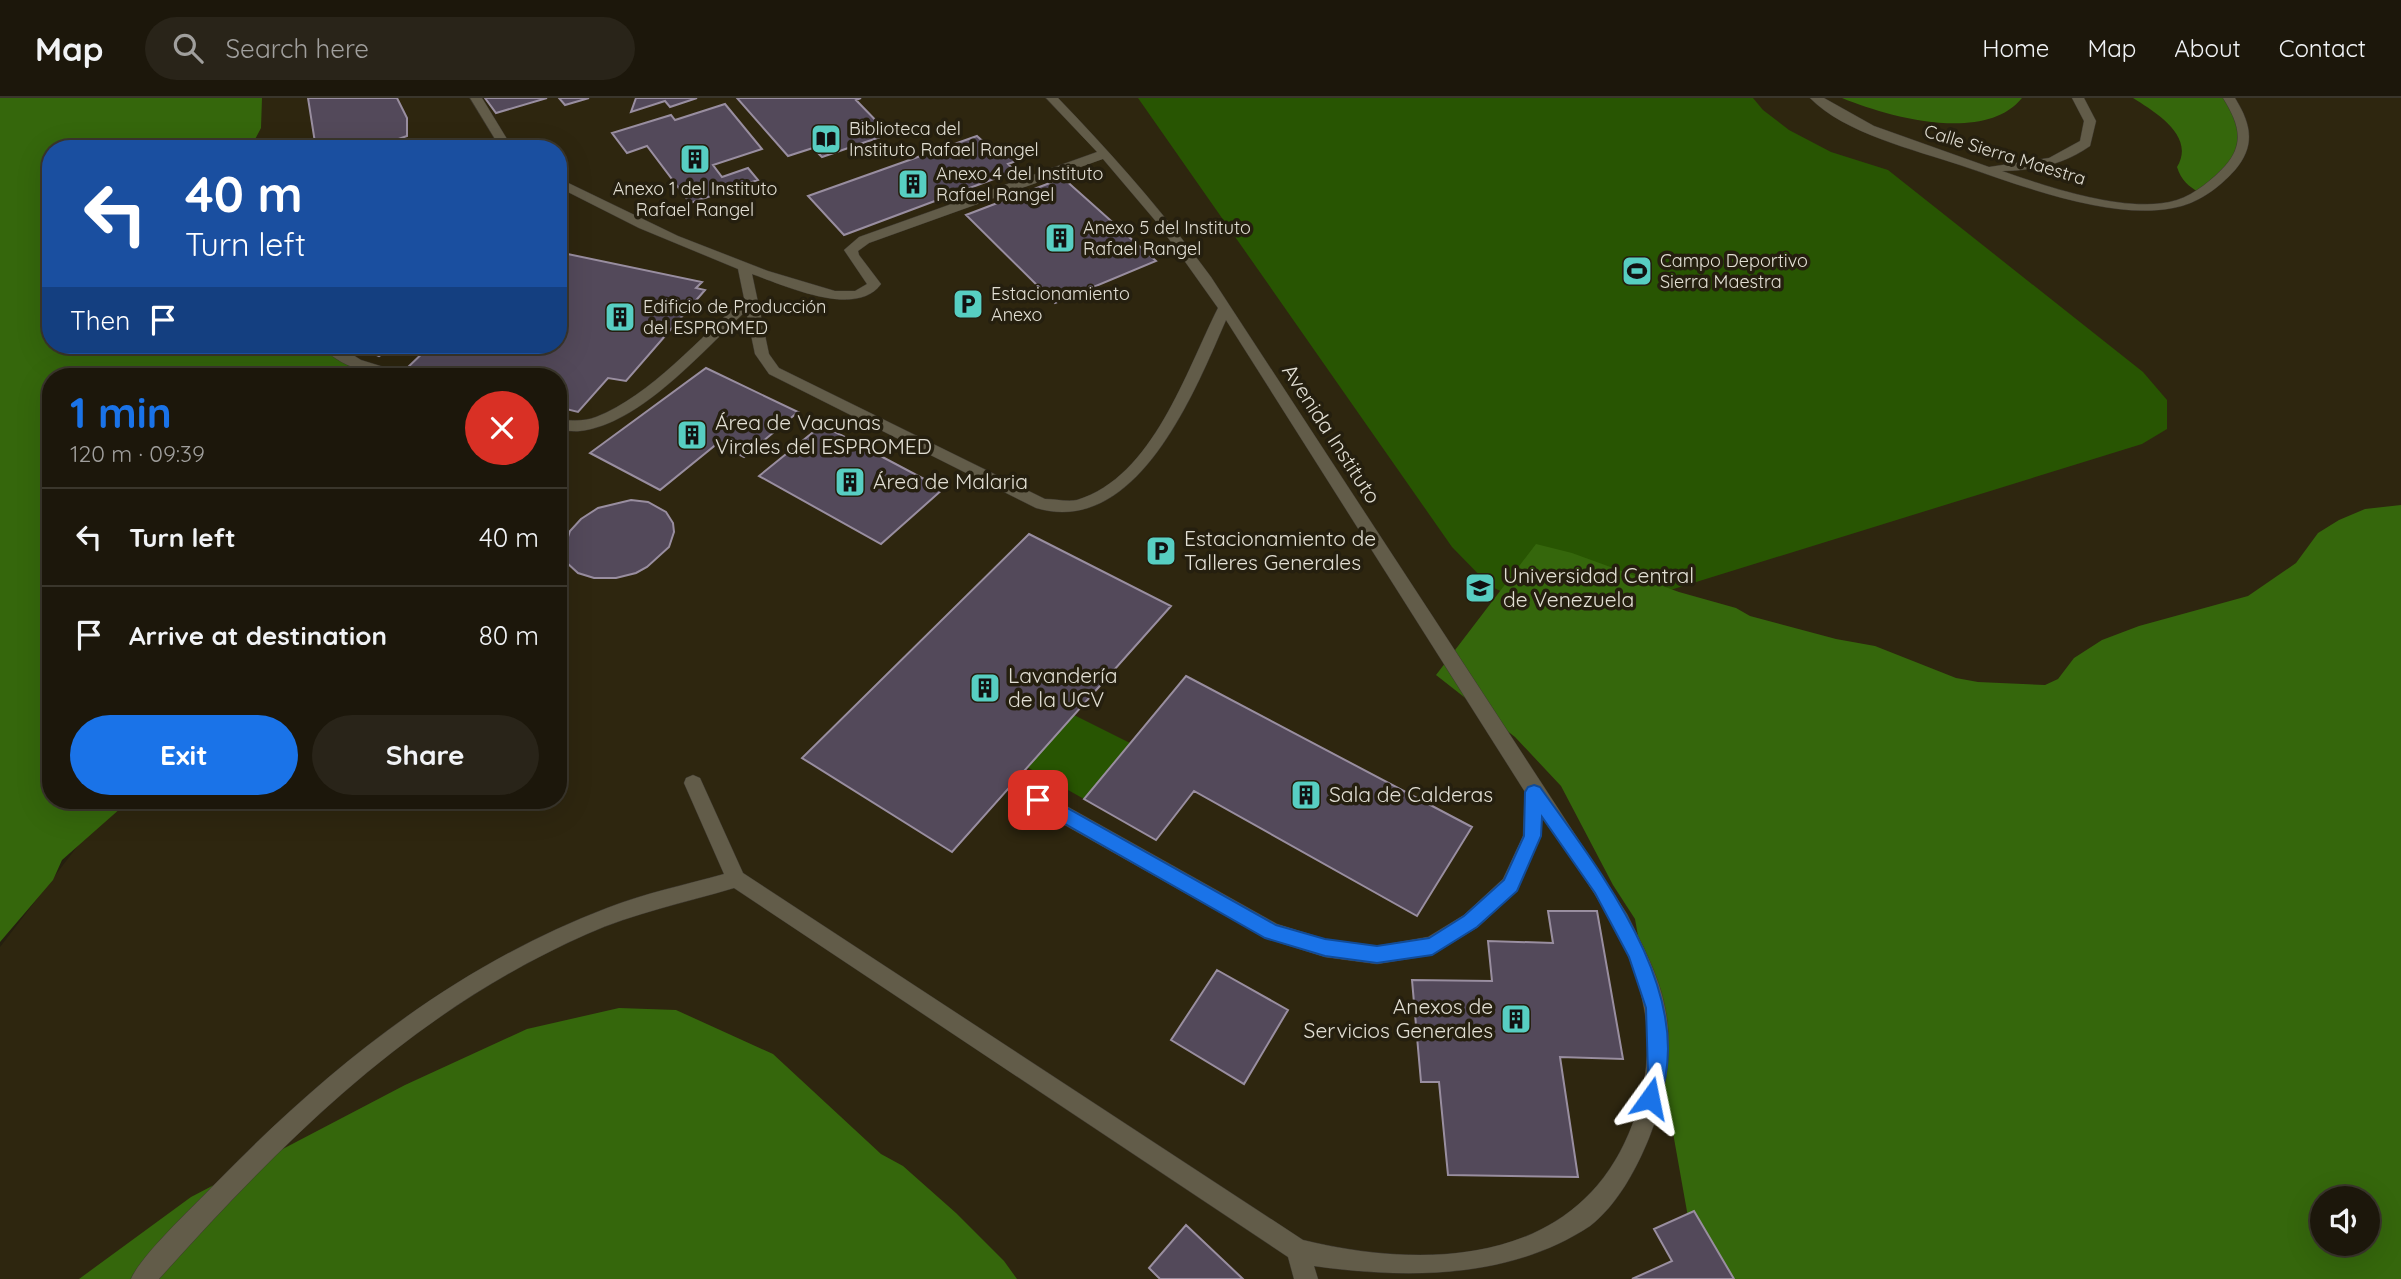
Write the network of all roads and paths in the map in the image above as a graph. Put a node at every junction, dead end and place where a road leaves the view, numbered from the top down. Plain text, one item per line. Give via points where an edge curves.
1 (476, 98) edge
2 (1052, 98) edge
3 (1816, 98) edge
4 (2078, 98) edge
5 (2229, 98) edge
6 (501, 140) edge
7 (1104, 154) junction
8 (1979, 168) junction
9 (567, 186) edge
10 (744, 267) junction
11 (751, 299) junction
12 (1224, 309) junction
13 (342, 354) edge
14 (372, 368) edge
15 (567, 425) edge
16 (693, 783) dead end
17 (1534, 792) junction
18 (1038, 800) dead end
19 (736, 880) junction
20 (1298, 1250) junction
21 (143, 1279) edge
22 (1306, 1279) edge

1 - 6 lane
2 - 7 lane, Avenida Instituto
3 - 8 lane, Calle Sierra Maestra via 1870,129
4 - 8 lane via 2090,121 2086,143 2076,151 2049,165
5 - 8 lane, Calle Sierra Maestra via 2243,124 2246,144 2222,177 2173,205 2132,206 2074,196
7 - 10 lane via 864,240 851,250 874,284 864,293 841,296
7 - 12 lane, Avenida Instituto via 1142,195
9 - 10 lane
10 - 11 lane
11 - 12 lane via 762,354 774,372 1060,509 1096,500 1152,448 1176,413
11 - 15 lane via 637,401 608,417 582,426
12 - 17 lane, Avenida Instituto
13 - 14 lane
16 - 19 lane
17 - 18 lane via 1532,836 1510,885 1471,921 1432,946 1377,954 1325,948 1272,932
17 - 20 lane, Avenida Instituto via 1601,888 1637,955 1655,1008 1657,1073 1634,1150 1605,1197 1556,1240 1495,1267 1426,1276 1353,1266
19 - 20 lane, Avenida Instituto
19 - 21 lane via 614,914 527,953 436,1007 354,1066 269,1144
20 - 22 lane

